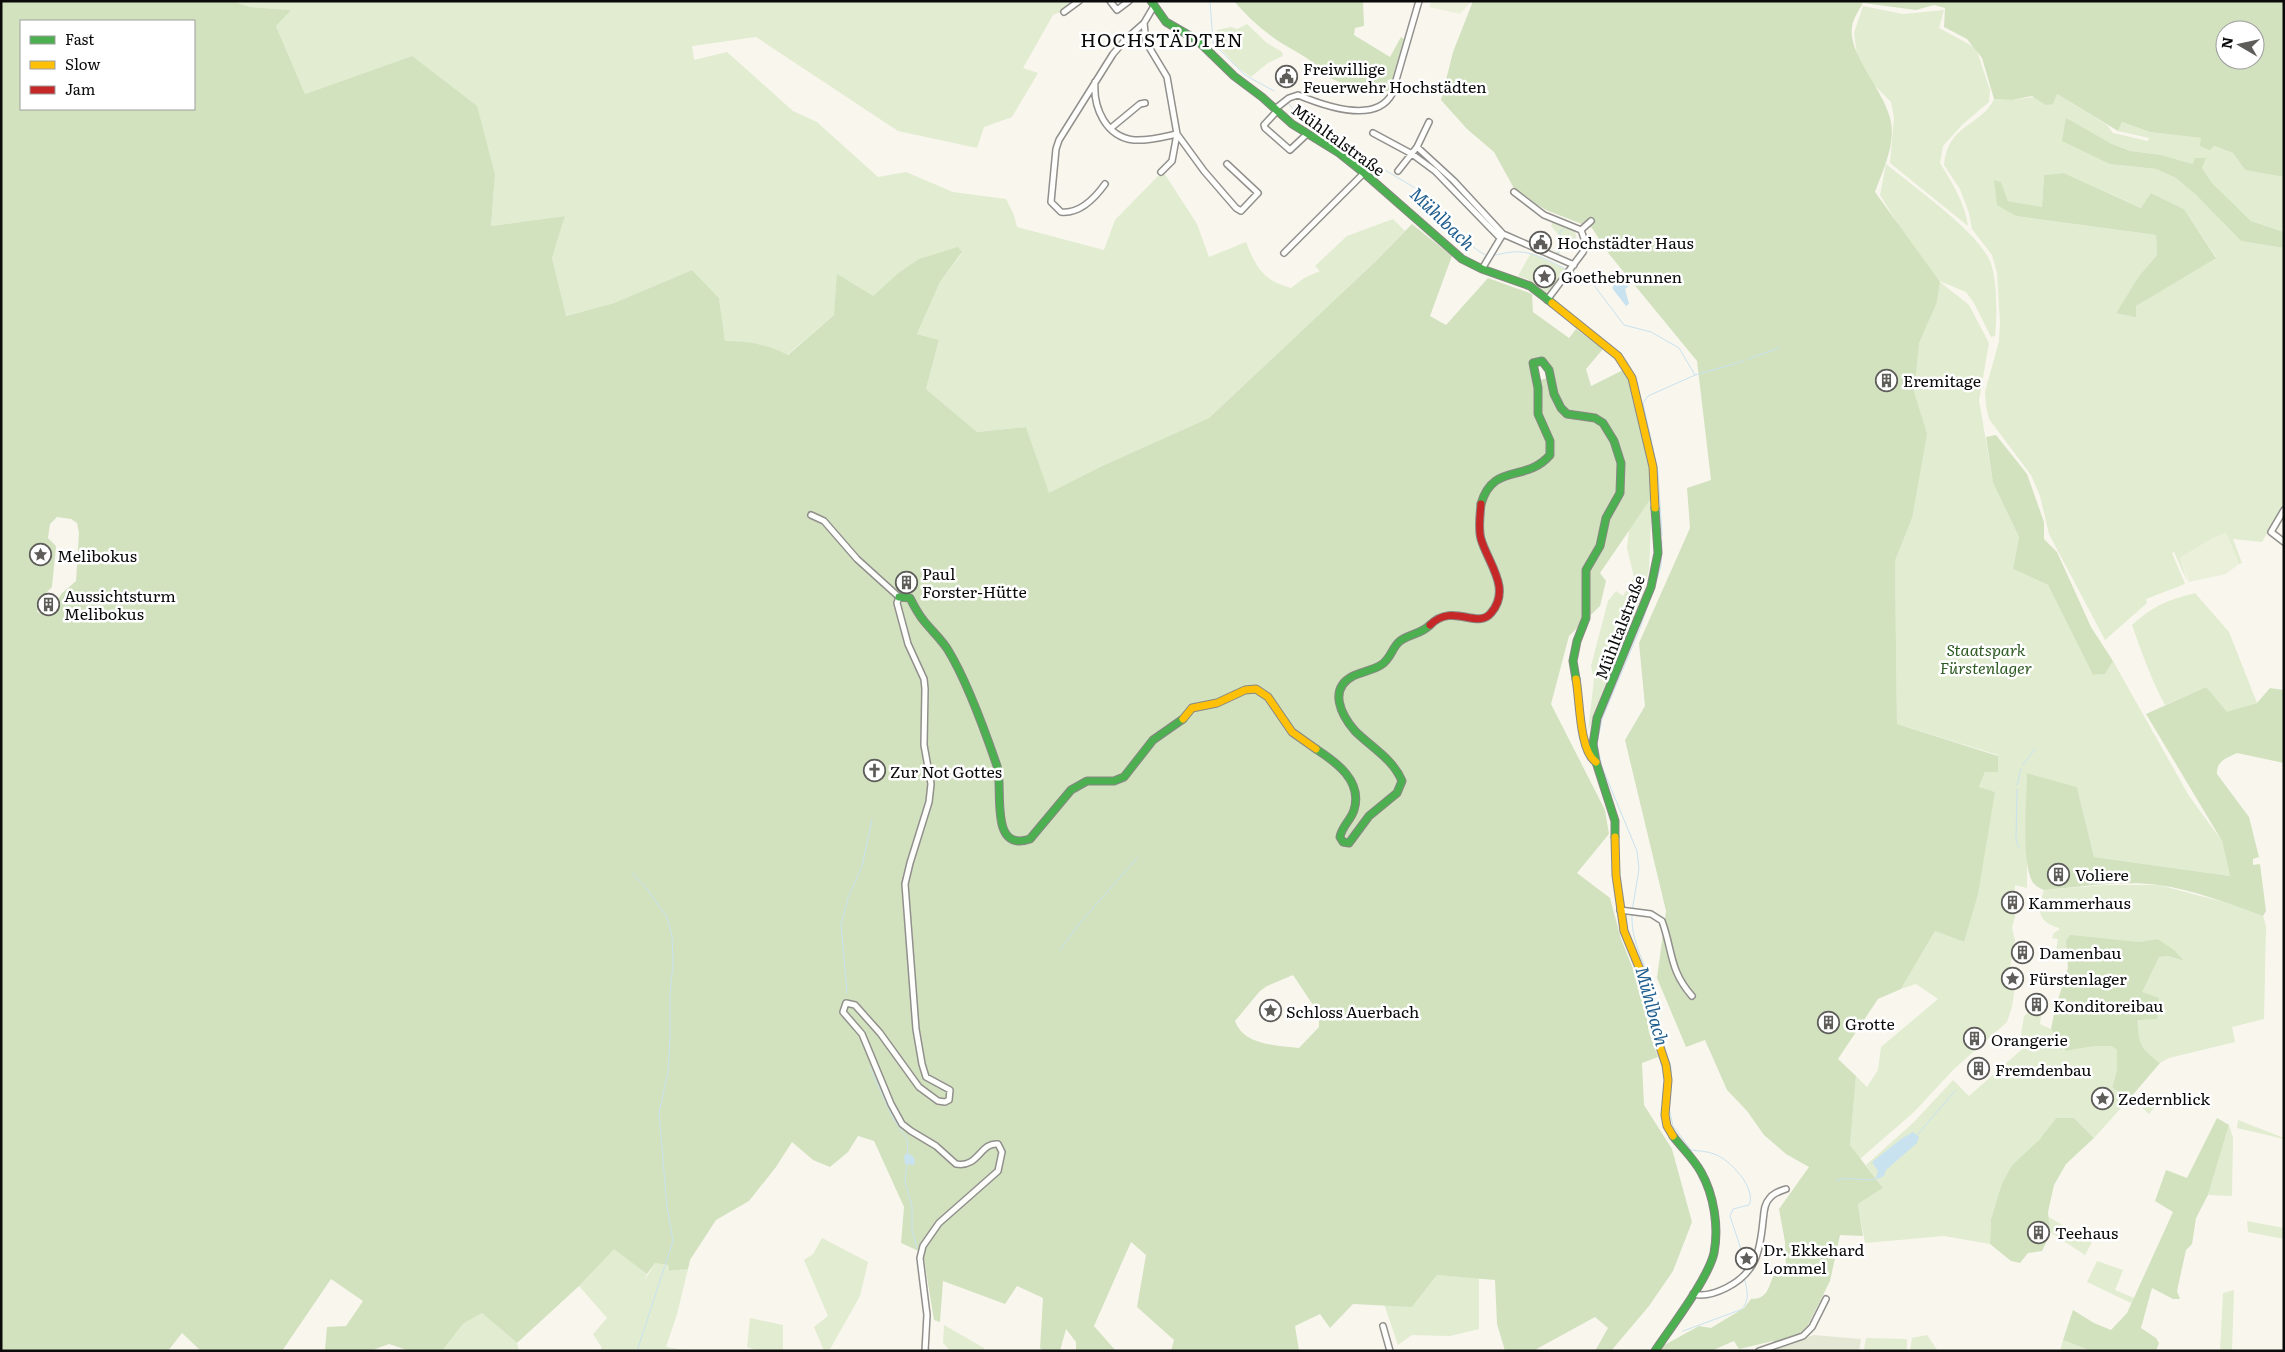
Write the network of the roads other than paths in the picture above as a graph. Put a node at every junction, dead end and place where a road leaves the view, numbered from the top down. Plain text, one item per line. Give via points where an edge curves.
1 (1079, 1) edge
2 (1110, 1) edge
3 (1130, 1) edge
4 (1419, 1) edge
5 (1152, 4) edge
6 (1064, 12) dead end
7 (1144, 23) junction
8 (1096, 79) junction
9 (1084, 98) junction
10 (1095, 99) junction
11 (1145, 103) dead end
12 (1276, 110) junction
13 (1428, 122) dead end
14 (1111, 128) junction
15 (1177, 134) junction
16 (1306, 134) junction
17 (1373, 134) dead end
18 (1417, 148) junction
19 (1412, 154) junction
20 (1226, 164) dead end
21 (1398, 171) dead end
22 (1160, 172) dead end
23 (1364, 173) junction
24 (1454, 181) junction
25 (1105, 184) dead end
26 (1450, 186) junction
27 (1514, 192) dead end
28 (1592, 222) dead end
29 (1581, 230) junction
30 (1502, 236) junction
31 (1284, 253) dead end
32 (1482, 269) junction
33 (1571, 269) junction
34 (1547, 300) junction
35 (2284, 510) edge
36 (811, 515) dead end
37 (2284, 542) edge
38 (899, 597) junction
39 (1596, 762) junction
40 (1624, 910) junction
41 (1692, 996) dead end
42 (1786, 1189) dead end
43 (1693, 1294) junction
44 (1826, 1299) dead end
45 (1383, 1326) dead end
46 (926, 1351) edge
47 (1390, 1351) edge
48 (1655, 1351) edge
49 (1759, 1351) edge

1 - 6 street
2 - 3 street via 1117,10
4 - 12 street via 1394,88 1383,104 1348,111 1298,95 1289,98
5 - 7 street
5 - 12 street, Mühltalstraße via 1166,22 1197,40
7 - 8 street via 1126,39
7 - 15 street via 1146,42 1166,77
8 - 9 street
8 - 10 street
9 - 10 street
9 - 25 street via 1056,149 1050,197 1052,206 1061,212 1072,212 1088,203
10 - 14 street via 1099,113
11 - 14 street
12 - 16 street, Mühltalstraße
12 - 16 street via 1265,128 1290,150
13 - 18 street
14 - 15 street via 1133,140
15 - 20 street via 1204,171 1241,211 1258,193
15 - 22 street via 1172,161
16 - 23 street, Mühltalstraße via 1339,153
17 - 19 street
18 - 19 street
18 - 24 street
19 - 21 street
19 - 26 street
23 - 31 street
23 - 32 street, Mühltalstraße via 1462,259
24 - 26 street
24 - 30 street
26 - 30 street
27 - 29 street via 1544,214
28 - 29 street
29 - 33 street via 1586,244
30 - 32 street
30 - 33 street
32 - 34 street, Mühltalstraße via 1524,283
33 - 34 street
34 - 39 street, Mühltalstraße via 1618,356 1626,366 1646,431 1655,486 1658,539 1655,569 1595,724 1593,744
35 - 37 street via 2271,532
36 - 38 street via 824,520 857,560
38 - 39 street via 910,598 922,619 948,648 959,669 996,760 1000,778 1001,825 1012,839 1030,838 1071,790 1082,782 1124,777 1152,740 1196,706 1218,703 1251,689 1267,695 1292,732 1330,758 1350,779 1355,807 1341,831 1340,837 1346,843 1354,839 1366,819 1398,793 1402,781 1397,770 1346,720 1339,706 1339,692 1346,681 1381,666 1400,642 1422,632 1437,618 1456,614 1479,620 1494,609 1498,577 1481,536 1482,500 1489,485 1498,478 1538,467 1550,455 1551,445 1538,414 1538,388 1533,370 1534,363 1539,360 1549,370 1561,408 1567,414 1595,418 1603,423 1614,441 1621,463 1620,493 1608,514 1600,546 1586,570 1586,618 1574,655 1573,671 1579,689 1584,739 1590,758
38 - 46 street via 897,603 908,644 926,689 924,744 931,784 905,884 916,1030 926,1077 948,1089 950,1098 945,1102 938,1101 919,1087 855,1005 849,1002 844,1005 844,1012 866,1042 896,1115 906,1128 932,1142 959,1165 970,1163 993,1144 998,1144 1002,1152 998,1171 944,1218 923,1246 920,1258 927,1315
39 - 40 street, Mühltalstraße via 1615,821 1615,860
40 - 41 street via 1655,915 1662,921 1673,966 1682,986
40 - 43 street, Mühltalstraße via 1632,953 1648,989 1657,1038 1666,1065 1667,1126 1701,1171 1715,1214 1714,1253
42 - 43 street via 1768,1199 1760,1247 1744,1277 1724,1289 1703,1296
43 - 48 street, Mühltalstraße
44 - 49 street via 1803,1336
45 - 47 street

